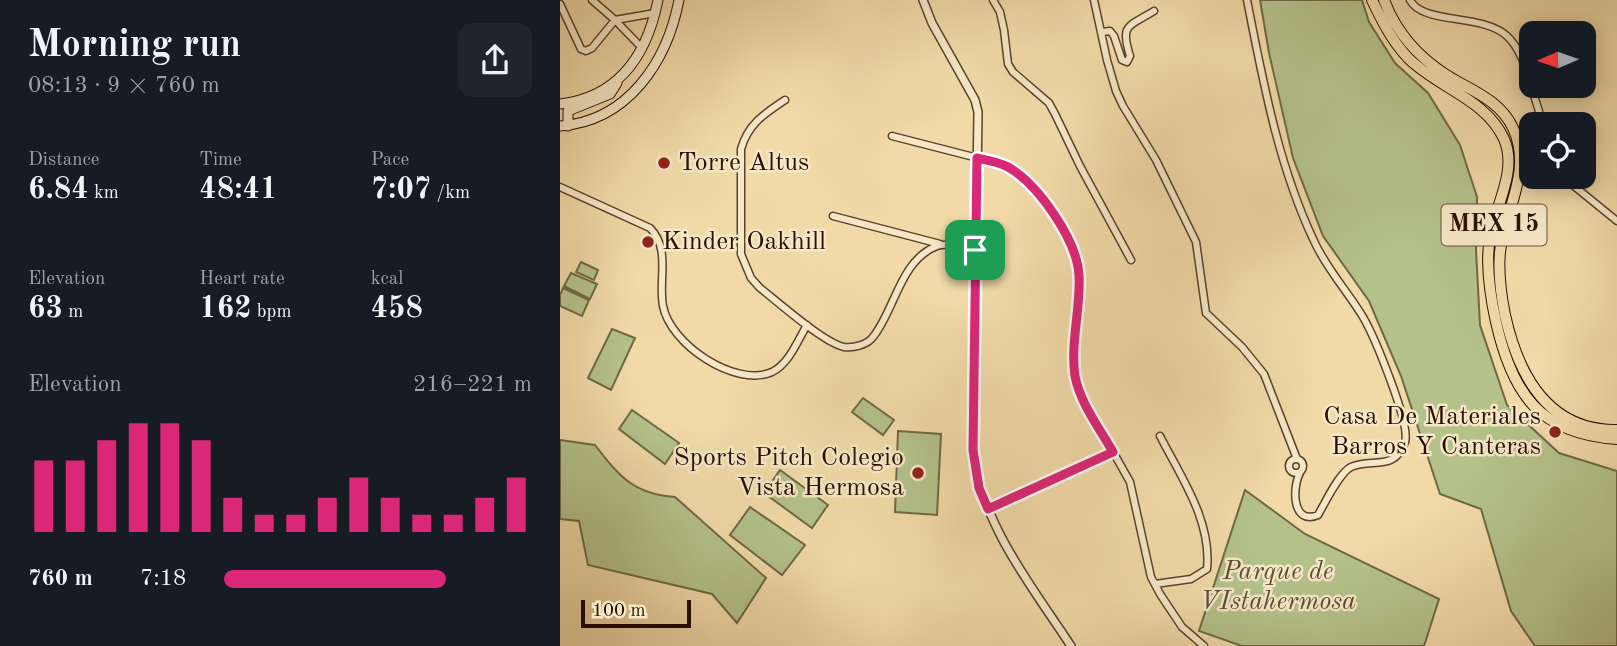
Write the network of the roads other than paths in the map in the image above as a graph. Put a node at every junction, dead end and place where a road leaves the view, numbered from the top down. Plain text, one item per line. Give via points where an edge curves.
1 (592, 0) edge
2 (658, 0) edge
3 (679, 0) edge
4 (923, 0) edge
5 (993, 0) edge
6 (1094, 0) edge
7 (1247, 0) edge
8 (1371, 0) edge
9 (1384, 0) edge
10 (1413, 2) edge
11 (560, 4) edge
12 (1154, 11) dead end
13 (655, 13) junction
14 (615, 20) junction
15 (1102, 32) junction
16 (642, 48) junction
17 (1519, 54) edge
18 (618, 81) junction
19 (785, 100) dead end
20 (560, 104) edge
21 (564, 126) edge
22 (892, 136) dead end
23 (977, 158) junction
24 (560, 187) edge
25 (1578, 189) edge
26 (833, 216) dead end
27 (1617, 221) edge
28 (940, 244) junction
29 (975, 250) junction
30 (1131, 260) dead end
31 (807, 325) junction
32 (1617, 430) edge
33 (1160, 436) dead end
34 (1617, 439) edge
35 (1113, 452) junction
36 (1297, 459) junction
37 (1301, 471) junction
38 (988, 509) junction
39 (1155, 584) junction
40 (1071, 646) edge
41 (1204, 646) edge

1 - 14 street
2 - 13 main road
3 - 21 main road via 665,49 642,84 609,113
4 - 23 street via 975,100
5 - 30 street via 1002,21 1008,64 1049,103
6 - 15 street
7 - 37 street via 1280,153 1314,243 1370,330 1406,429 1400,451 1392,459 1344,472 1318,515 1312,517 1299,513 1296,506
8 - 34 main road, MEX 15 via 1409,59 1481,109 1505,142 1507,177 1490,237 1488,268 1503,354 1514,380 1535,408 1556,423 1576,432
9 - 32 main road, MEX 15 via 1413,47 1447,76 1494,103 1516,136 1521,170 1499,262 1510,335 1524,374 1560,414 1584,425
10 - 17 street via 1427,14 1500,30
11 - 14 street via 583,51 592,48
12 - 15 street via 1125,31 1127,62 1110,31
13 - 14 street
13 - 16 main road
14 - 16 street
15 - 36 street via 1123,106 1156,160 1196,242 1206,313 1264,374
16 - 18 main road
18 - 20 main road via 593,95
18 - 21 main road via 613,92 568,111
19 - 31 street via 753,123 743,142 741,254 760,288
22 - 23 street
23 - 29 street
23 - 35 street via 1005,165 1034,187 1076,257 1076,377
24 - 31 street via 650,228 659,237 663,306 669,321 704,358 732,374 748,377 774,371 784,364
25 - 27 street
26 - 28 street
28 - 29 street
28 - 31 street via 914,264 867,342 845,347
29 - 38 street via 973,450 979,488
33 - 39 street via 1200,517 1208,552 1207,569 1191,579
35 - 38 street
35 - 39 street via 1130,482
36 - 37 street via 1303,465
36 - 37 street via 1289,469
38 - 40 street via 1007,548
39 - 41 street via 1182,627

